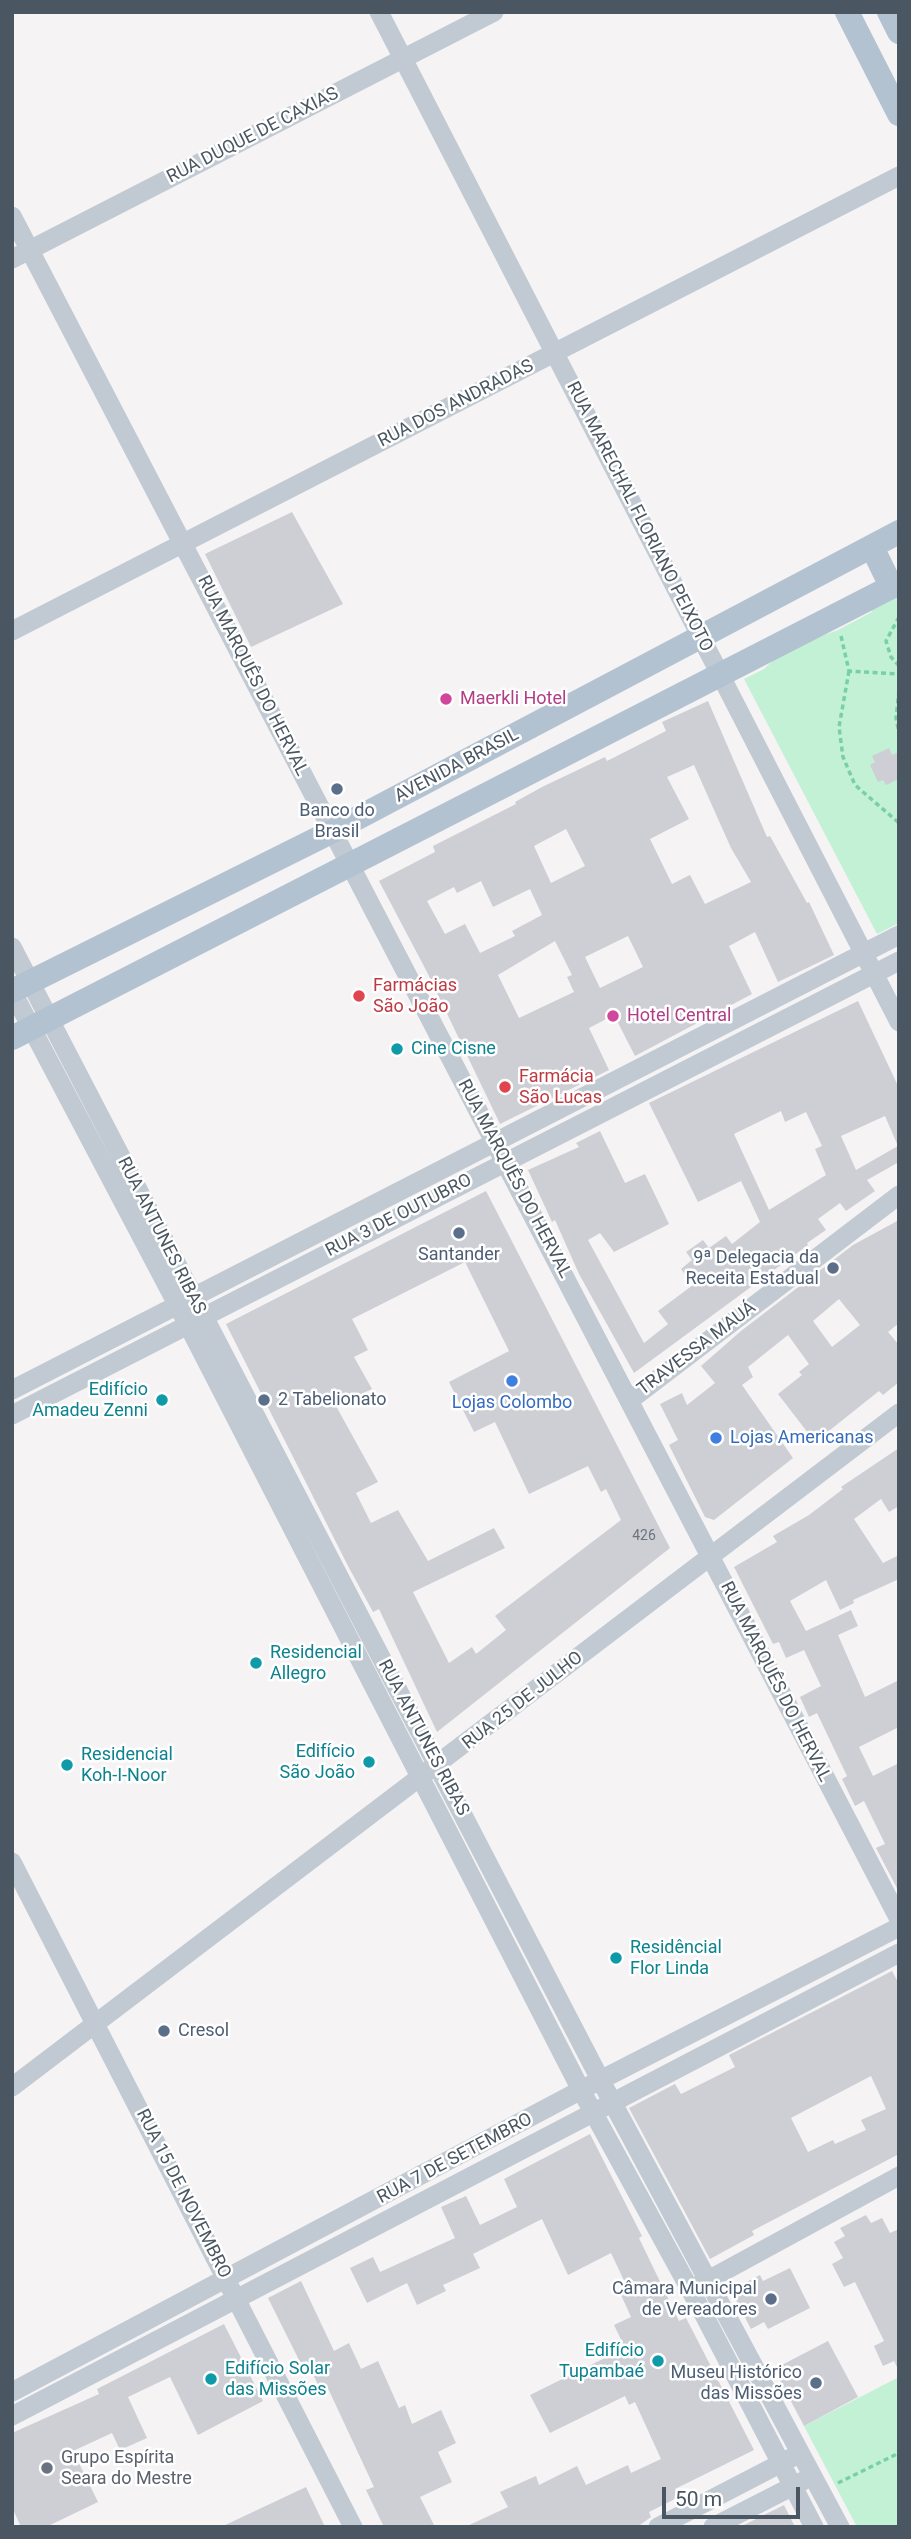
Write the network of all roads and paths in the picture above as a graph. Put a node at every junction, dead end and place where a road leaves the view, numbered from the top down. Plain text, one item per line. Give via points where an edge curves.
1 (379, 12) edge
2 (494, 12) edge
3 (847, 12) edge
4 (888, 12) edge
5 (899, 32) edge
6 (403, 59) junction
7 (899, 114) edge
8 (899, 176) edge
9 (12, 216) edge
10 (21, 255) edge
11 (555, 354) junction
12 (899, 533) edge
13 (184, 544) junction
14 (872, 547) junction
15 (895, 584) edge
16 (836, 615) junction
17 (899, 617) edge
18 (12, 631) edge
19 (702, 636) junction
20 (899, 666) edge
21 (849, 671) junction
22 (720, 673) junction
23 (899, 674) edge
24 (899, 690) edge
25 (899, 733) edge
26 (899, 823) edge
27 (333, 831) junction
28 (351, 865) junction
29 (899, 936) edge
30 (12, 947) edge
31 (863, 954) junction
32 (899, 961) edge
33 (874, 974) junction
34 (18, 988) edge
35 (899, 1023) edge
36 (31, 1029) edge
37 (646, 1065) junction
38 (655, 1084) junction
39 (495, 1143) junction
40 (505, 1161) junction
41 (899, 1195) edge
42 (185, 1302) junction
43 (195, 1321) junction
44 (12, 1390) edge
45 (629, 1401) junction
46 (899, 1413) edge
47 (12, 1415) edge
48 (710, 1557) junction
49 (430, 1772) junction
50 (12, 1862) edge
51 (500, 1881) junction
52 (480, 1891) junction
53 (899, 1919) edge
54 (899, 1927) edge
55 (899, 1953) edge
56 (744, 2008) junction
57 (96, 2024) junction
58 (755, 2028) junction
59 (601, 2081) junction
60 (12, 2087) edge
61 (581, 2090) junction
62 (614, 2103) junction
63 (595, 2113) junction
64 (899, 2176) edge
65 (418, 2179) junction
66 (430, 2199) junction
67 (227, 2280) junction
68 (708, 2280) junction
69 (690, 2289) junction
70 (237, 2299) junction
71 (746, 2350) junction
72 (727, 2360) junction
73 (12, 2392) edge
74 (13, 2412) edge
75 (802, 2453) junction
76 (899, 2453) edge
77 (781, 2464) junction
78 (818, 2483) junction
79 (793, 2486) junction
80 (353, 2527) edge
81 (658, 2527) edge
82 (713, 2527) edge
83 (814, 2527) edge
84 (840, 2527) edge

1 - 6 street, RUA MARECHAL FLORIANO PEIXOTO
2 - 6 street, RUA DUQUE DE CAXIAS
3 - 7 main road
4 - 5 main road
6 - 10 street, RUA DUQUE DE CAXIAS
6 - 11 street, RUA MARECHAL FLORIANO PEIXOTO
8 - 11 street, RUA DOS ANDRADAS
9 - 10 street, RUA MARQUÊS DO HERVAL
10 - 13 street, RUA MARQUÊS DO HERVAL
11 - 13 street, RUA DOS ANDRADAS
11 - 19 street, RUA MARECHAL FLORIANO PEIXOTO
12 - 14 main road, AVENIDA BRASIL
13 - 18 street, RUA DOS ANDRADAS
13 - 27 street, RUA MARQUÊS DO HERVAL
14 - 15 main road
14 - 19 main road, AVENIDA BRASIL
15 - 16 main road
16 - 21 path
16 - 22 main road
17 - 20 path via 886,641
19 - 22 street, RUA MARECHAL FLORIANO PEIXOTO
19 - 27 main road, AVENIDA BRASIL
21 - 23 path
21 - 26 path via 839,727 843,757 855,785
22 - 28 main road
22 - 31 street, RUA MARECHAL FLORIANO PEIXOTO
24 - 25 path
27 - 28 street, RUA MARQUÊS DO HERVAL
27 - 34 main road, AVENIDA BRASIL
28 - 36 main road
28 - 39 street, RUA MARQUÊS DO HERVAL
29 - 31 street, RUA 3 DE OUTUBRO
30 - 34 street, RUA ANTUNES RIBAS
31 - 33 street, RUA MARECHAL FLORIANO PEIXOTO
31 - 37 street, RUA 3 DE OUTUBRO
32 - 33 street, RUA 3 DE OUTUBRO
33 - 35 street, RUA MARECHAL FLORIANO PEIXOTO
33 - 38 street, RUA 3 DE OUTUBRO
34 - 36 street, RUA ANTUNES RIBAS
36 - 42 street, RUA ANTUNES RIBAS
37 - 38 street
37 - 39 street, RUA 3 DE OUTUBRO
38 - 40 street, RUA 3 DE OUTUBRO
39 - 40 street, RUA MARQUÊS DO HERVAL
39 - 42 street, RUA 3 DE OUTUBRO
40 - 43 street, RUA 3 DE OUTUBRO
40 - 45 street, RUA MARQUÊS DO HERVAL
41 - 45 street, TRAVESSA MAUÁ
42 - 43 street, RUA ANTUNES RIBAS
42 - 44 street, RUA 3 DE OUTUBRO
43 - 47 street, RUA 3 DE OUTUBRO
43 - 49 street, RUA ANTUNES RIBAS
45 - 48 street, RUA MARQUÊS DO HERVAL
46 - 48 street, RUA 25 DE JULHO
48 - 49 street, RUA 25 DE JULHO
48 - 53 street, RUA MARQUÊS DO HERVAL
49 - 51 street, RUA ANTUNES RIBAS
49 - 52 street, RUA ANTUNES RIBAS
49 - 57 street, RUA 25 DE JULHO
50 - 57 street, RUA 15 DE NOVEMBRO
51 - 52 street
51 - 59 street, RUA ANTUNES RIBAS
52 - 61 street, RUA ANTUNES RIBAS
54 - 56 street, RUA 7 DE SETEMBRO
55 - 58 street, RUA 7 DE SETEMBRO
56 - 58 street
56 - 59 street, RUA 7 DE SETEMBRO
57 - 60 street, RUA 25 DE JULHO
57 - 67 street, RUA 15 DE NOVEMBRO
58 - 62 street, RUA 7 DE SETEMBRO
59 - 61 street, RUA 7 DE SETEMBRO
59 - 62 street, RUA ANTUNES RIBAS
61 - 63 street, RUA ANTUNES RIBAS
61 - 65 street, RUA 7 DE SETEMBRO
62 - 63 street, RUA 7 DE SETEMBRO
62 - 68 street, RUA ANTUNES RIBAS
63 - 66 street, RUA 7 DE SETEMBRO
63 - 69 street, RUA ANTUNES RIBAS
64 - 68 street
65 - 66 street
65 - 67 street, RUA 7 DE SETEMBRO
66 - 70 street, RUA 7 DE SETEMBRO
67 - 70 street, RUA 15 DE NOVEMBRO
67 - 73 street, RUA 7 DE SETEMBRO
68 - 69 street
68 - 71 street, RUA ANTUNES RIBAS
69 - 72 street, RUA ANTUNES RIBAS
70 - 74 street, RUA 7 DE SETEMBRO
70 - 80 street, RUA 15 DE NOVEMBRO
71 - 72 street
71 - 75 street, RUA ANTUNES RIBAS
72 - 77 street, RUA ANTUNES RIBAS
75 - 77 street
75 - 78 street, RUA ANTUNES RIBAS
76 - 78 path
77 - 79 street, RUA ANTUNES RIBAS
77 - 81 street
78 - 79 street
78 - 84 street, RUA ANTUNES RIBAS
79 - 82 street
79 - 83 street, RUA ANTUNES RIBAS

